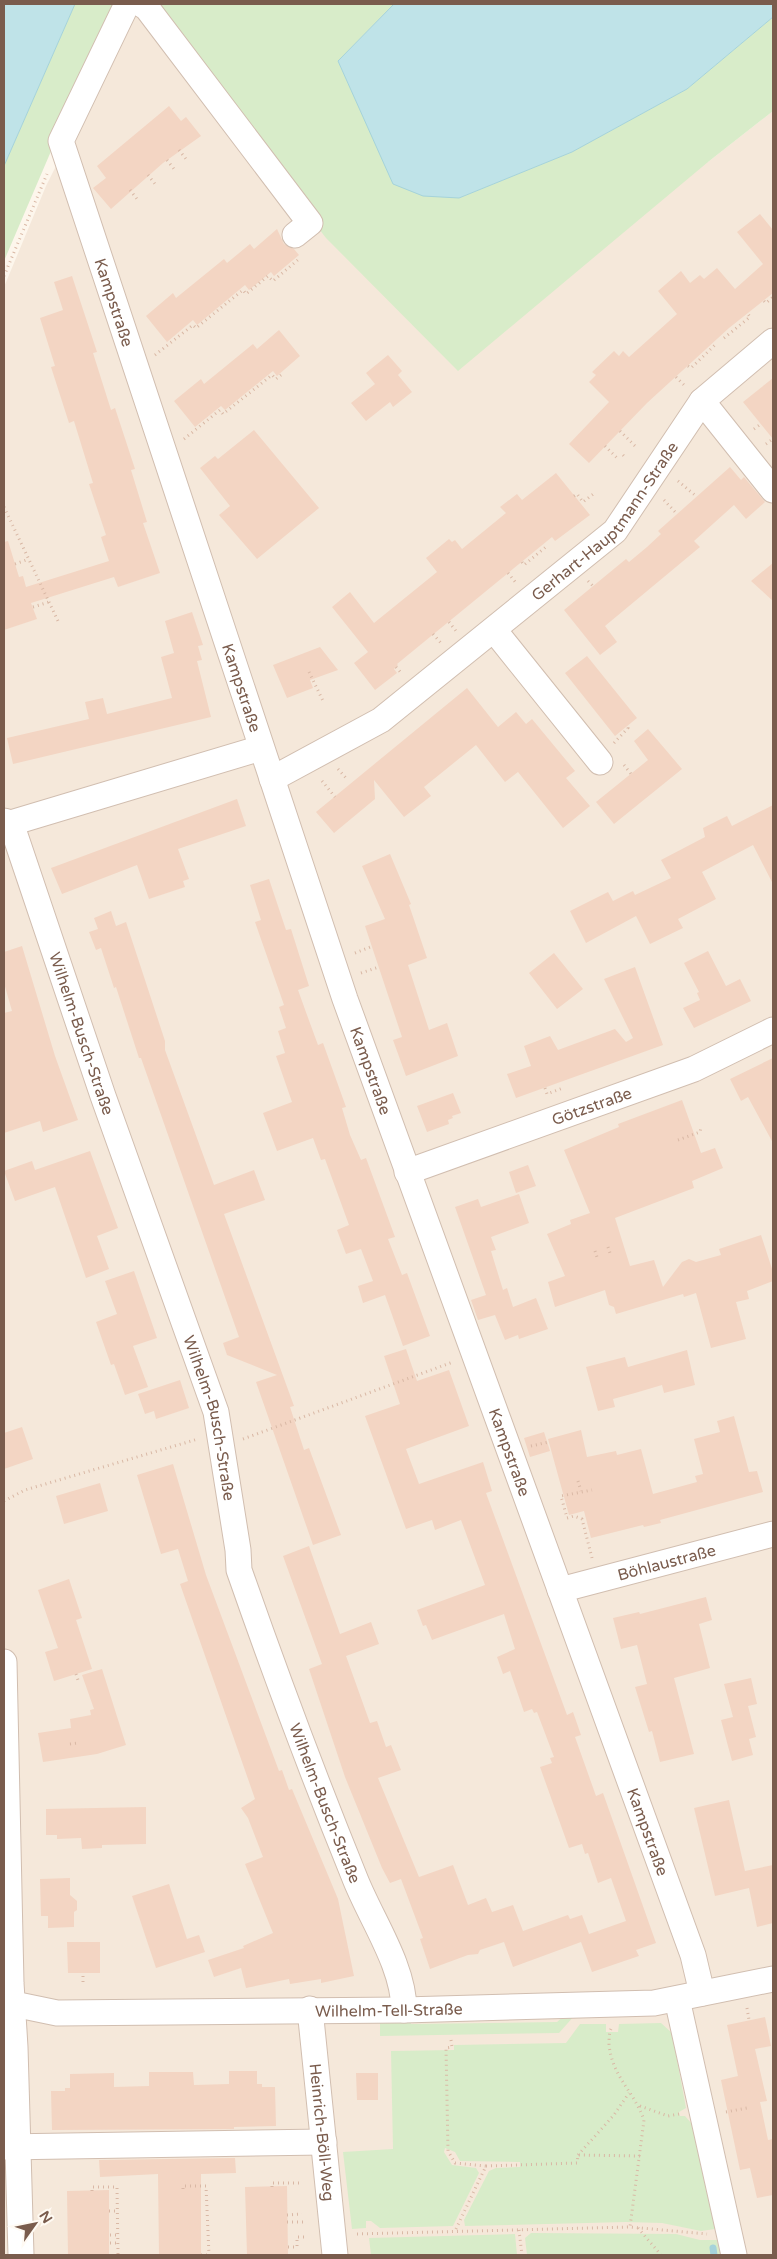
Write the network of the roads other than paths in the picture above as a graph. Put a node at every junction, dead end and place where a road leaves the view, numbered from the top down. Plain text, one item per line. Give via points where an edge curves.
1 (127, 4) edge
2 (141, 4) edge
3 (297, 247) road end
4 (773, 341) edge
5 (702, 401) junction
6 (773, 490) edge
7 (494, 630) junction
8 (262, 748) junction
9 (612, 758) road end
10 (272, 779) junction
11 (8, 822) edge
12 (773, 1030) edge
13 (408, 1172) junction
14 (773, 1534) edge
15 (560, 1590) junction
16 (4, 1662) edge
17 (4, 1673) edge
18 (6, 1885) edge
19 (773, 1979) edge
20 (702, 1994) junction
21 (677, 1999) junction
22 (8, 2002) edge
23 (310, 2009) junction
24 (404, 2010) junction
25 (324, 2142) junction
26 (10, 2147) edge
27 (334, 2245) edge
28 (21, 2255) edge
29 (734, 2255) edge

1 - 8 street, Kampstraße via 61,141
2 - 3 street via 310,223
4 - 5 street, Gerhart-Hauptmann-Straße
5 - 6 street
5 - 7 street, Gerhart-Hauptmann-Straße via 615,531
7 - 9 street
7 - 10 street, Gerhart-Hauptmann-Straße via 381,720
8 - 10 street, Kampstraße
8 - 11 street, Wilhelm-Busch-Straße
10 - 13 street, Kampstraße via 345,999
11 - 24 street, Wilhelm-Busch-Straße via 216,1412 239,1570 320,1793 399,1977 404,1992
12 - 13 street, Götzstraße via 694,1069
13 - 15 street, Kampstraße
14 - 15 street, Böhlaustraße
15 - 20 street, Kampstraße via 693,1955
16 - 17 street
17 - 18 street
18 - 22 street
19 - 20 street, Wilhelm-Tell-Straße
20 - 21 street, Wilhelm-Tell-Straße
21 - 24 street, Wilhelm-Tell-Straße via 609,2005
21 - 29 street
22 - 23 street, Wilhelm-Tell-Straße via 57,2013
22 - 26 street via 15,2047
23 - 24 street, Wilhelm-Tell-Straße
23 - 25 street, Heinrich-Böll-Weg
25 - 26 street
25 - 27 street, Heinrich-Böll-Weg
26 - 28 street

